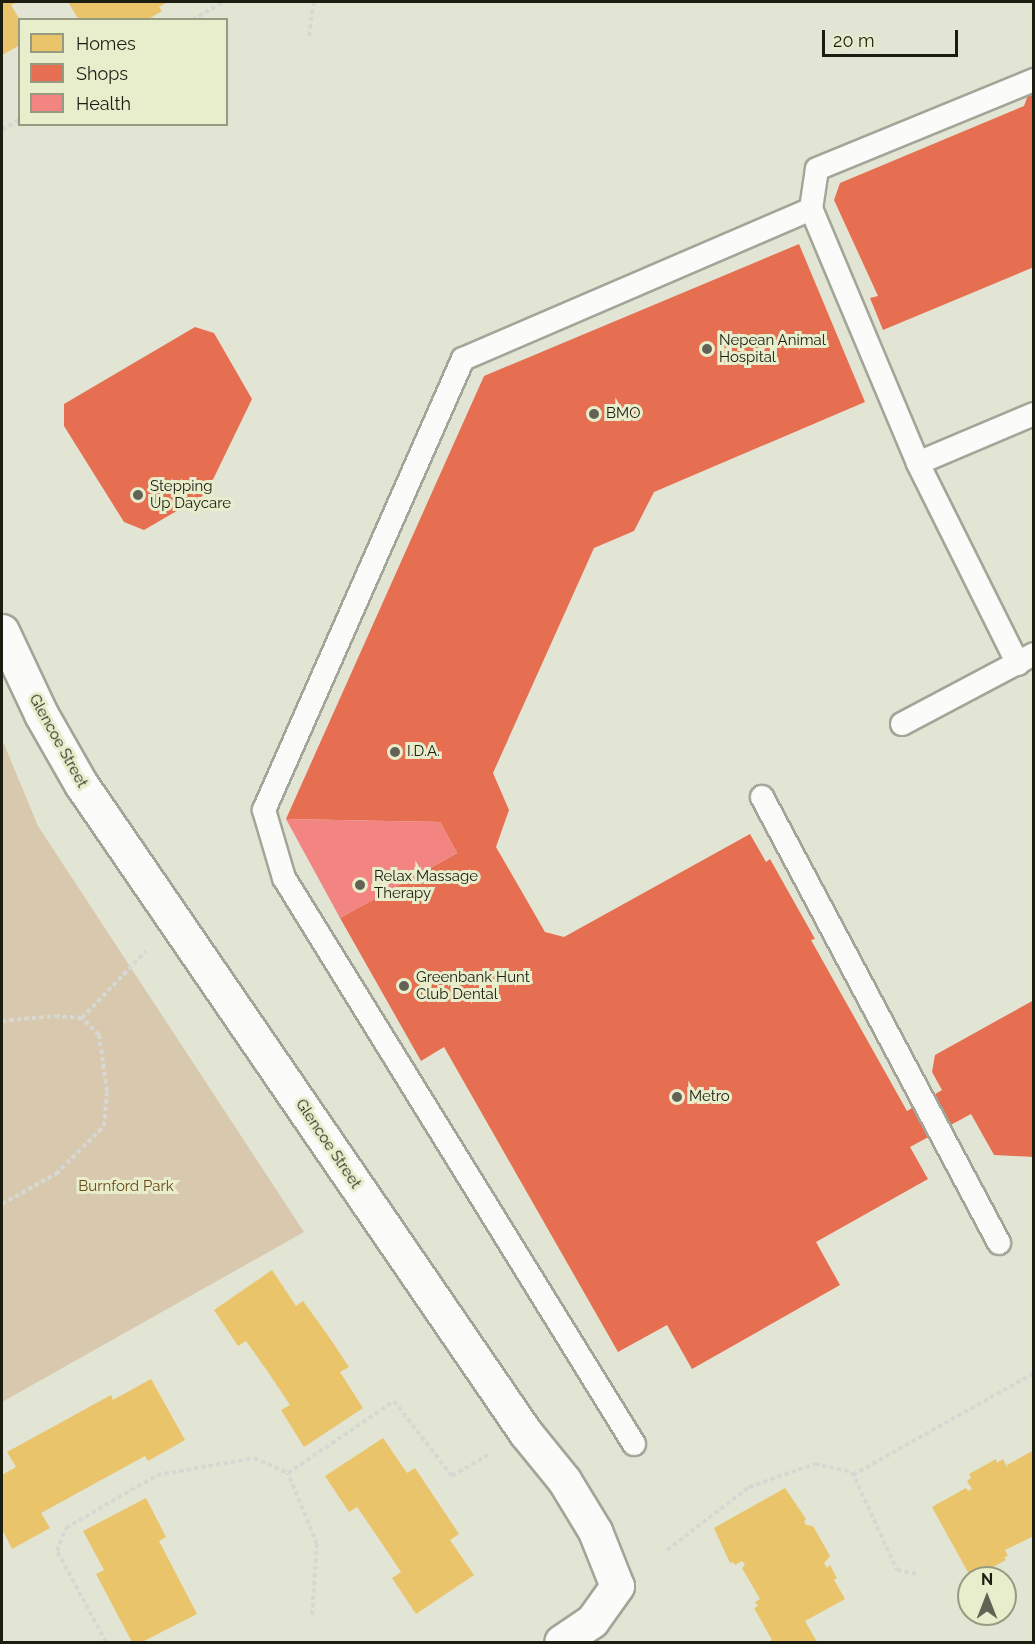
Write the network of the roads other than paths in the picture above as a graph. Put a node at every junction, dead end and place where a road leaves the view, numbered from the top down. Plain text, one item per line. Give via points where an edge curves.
1 (1034, 80) edge
2 (811, 209) junction
3 (1034, 414) edge
4 (918, 463) junction
5 (2, 631) edge
6 (1026, 659) edge
7 (902, 724) dead end
8 (762, 797) dead end
9 (999, 1243) dead end
10 (634, 1444) dead end
11 (561, 1642) edge

1 - 2 lane via 817,169
2 - 4 lane
2 - 10 lane via 463,358 264,810 284,878
3 - 4 lane
4 - 6 lane
5 - 11 street, Glencoe Street via 41,714 81,784 525,1432 564,1480 595,1531 617,1586 592,1621
6 - 7 lane
8 - 9 lane

